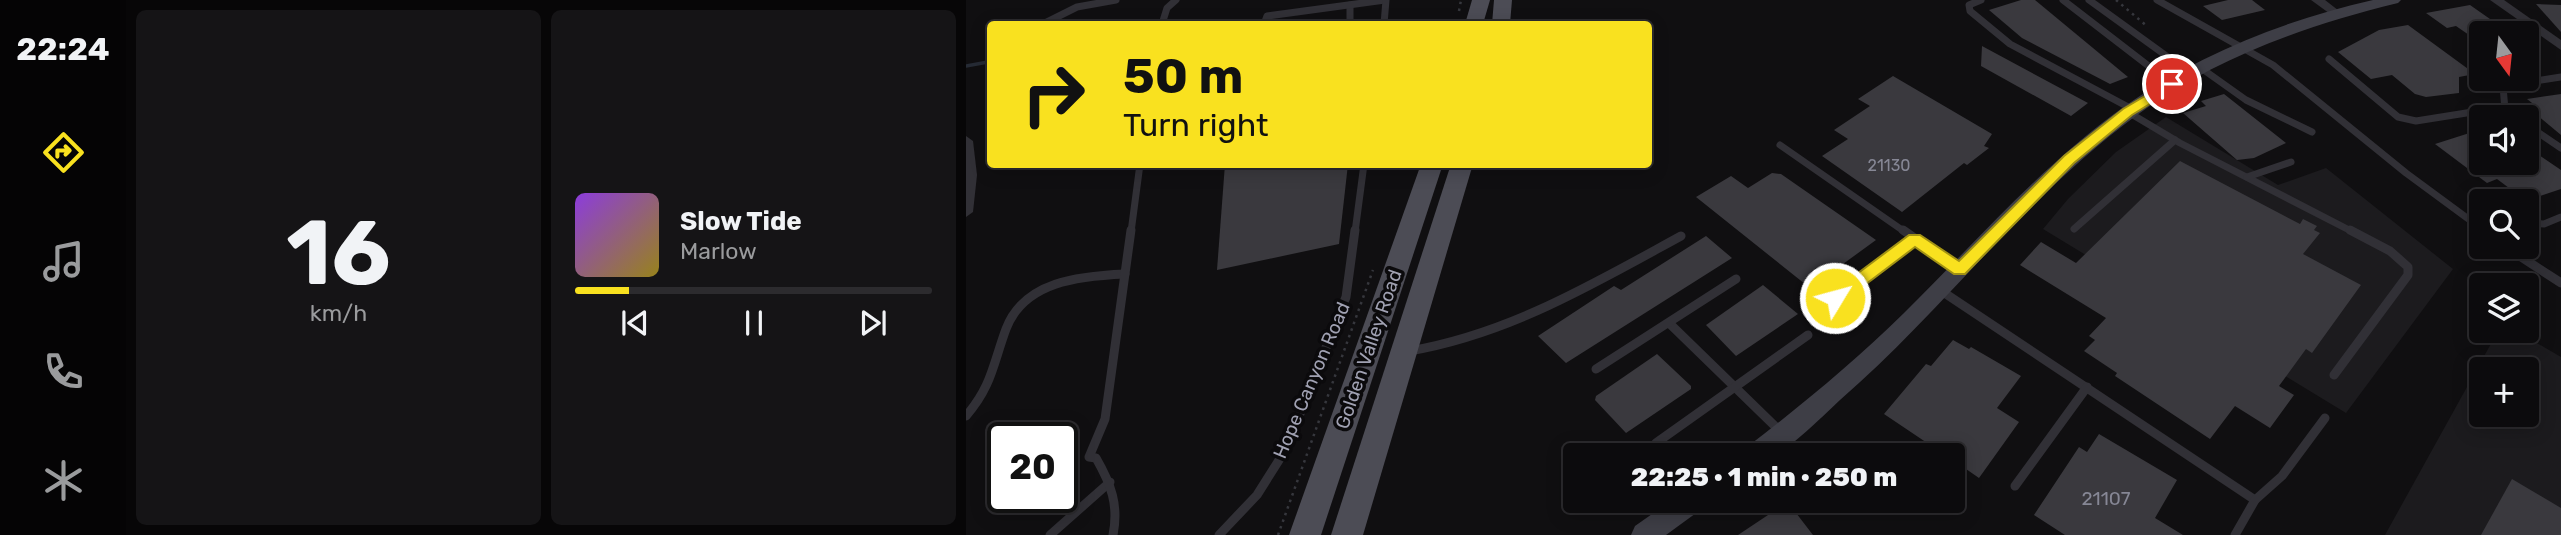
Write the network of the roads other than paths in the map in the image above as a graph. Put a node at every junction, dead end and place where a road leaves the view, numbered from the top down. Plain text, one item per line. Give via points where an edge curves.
1 (1116, 0) edge
2 (1176, 0) edge
3 (1385, 0) edge
4 (1481, 0) edge
5 (1503, 0) edge
6 (1981, 0) edge
7 (2063, 0) edge
8 (2089, 0) edge
9 (2157, 0) edge
10 (2317, 0) edge
11 (2393, 0) edge
12 (2496, 0) edge
13 (1350, 5) junction
14 (2337, 14) junction
15 (1047, 21) edge
16 (1163, 21) edge
17 (1265, 21) edge
18 (1350, 21) edge
19 (1384, 21) edge
20 (1475, 21) edge
21 (1501, 21) edge
22 (2561, 46) edge
23 (2242, 48) junction
24 (2329, 59) dead end
25 (2196, 71) junction
26 (2561, 76) edge
27 (2172, 84) junction
28 (2504, 105) edge
29 (2130, 111) junction
30 (2469, 113) edge
31 (2312, 132) dead end
32 (2539, 133) edge
33 (2175, 140) junction
34 (966, 141) edge
35 (1780, 145) dead end
36 (2561, 148) edge
37 (2291, 162) dead end
38 (1139, 168) edge
39 (1363, 168) edge
40 (1431, 168) edge
41 (1461, 168) edge
42 (968, 175) edge
43 (2247, 177) junction
44 (966, 212) edge
45 (2561, 217) edge
46 (2469, 219) edge
47 (2539, 224) edge
48 (2074, 229) dead end
49 (1681, 236) dead end
50 (1915, 239) junction
51 (2524, 259) edge
52 (1960, 270) junction
53 (1125, 274) junction
54 (1736, 279) dead end
55 (2561, 283) edge
56 (1940, 290) junction
57 (1835, 298) dead end
58 (1669, 323) junction
59 (1808, 335) dead end
60 (1403, 352) junction
61 (1596, 369) dead end
62 (2334, 375) dead end
63 (1735, 387) junction
64 (2087, 387) junction
65 (966, 416) edge
66 (2325, 418) dead end
67 (1783, 434) junction
68 (1656, 443) dead end
69 (1771, 443) edge
70 (1110, 482) junction
71 (2015, 486) dead end
72 (2255, 500) junction
73 (1676, 513) edge
74 (1649, 533) edge
75 (1050, 535) edge
76 (1113, 535) edge
77 (1219, 535) edge
78 (1306, 535) edge
79 (1347, 535) edge
80 (2235, 535) edge

1 - 15 lane via 1079,6
2 - 16 lane
3 - 13 lane
3 - 19 lane
4 - 20 main road
5 - 21 main road
6 - 29 lane via 1969,5 1970,10 2010,44
7 - 27 lane
8 - 25 lane via 2154,50
9 - 23 lane
10 - 14 street
11 - 14 street
12 - 22 street
13 - 17 lane via 1267,16
13 - 18 lane
14 - 23 street
23 - 25 street
23 - 46 lane via 2273,65
24 - 30 lane via 2398,117 2416,121
25 - 27 street
25 - 31 lane
26 - 28 lane via 2503,86
27 - 29 street
29 - 33 lane
29 - 52 street via 2069,159
32 - 36 lane
33 - 43 lane
33 - 48 lane
34 - 42 street
35 - 50 lane
37 - 43 lane
38 - 53 lane
39 - 77 lane, Hope Canyon Road via 1346,297 1286,449 1257,495
40 - 78 main road, Golden Valley Road
41 - 60 main road, Golden Valley Road
42 - 44 street
43 - 62 lane via 2390,251 2408,267 2408,275
45 - 47 lane
49 - 60 lane via 1522,321 1441,346
50 - 52 lane
50 - 57 lane
51 - 55 lane
52 - 56 street
53 - 65 lane via 1068,280 1041,289 1020,305 1007,327 999,366 987,392
53 - 70 lane via 1105,419 1089,457 1096,458
54 - 58 lane
56 - 64 lane
56 - 67 street via 1878,352
58 - 61 lane
58 - 63 lane
59 - 63 lane
60 - 79 main road, Golden Valley Road
63 - 67 lane
63 - 68 lane
64 - 71 lane
64 - 72 lane
66 - 72 lane via 2281,476
67 - 69 street
70 - 75 lane
70 - 76 lane via 1119,512
72 - 80 lane
73 - 74 street

